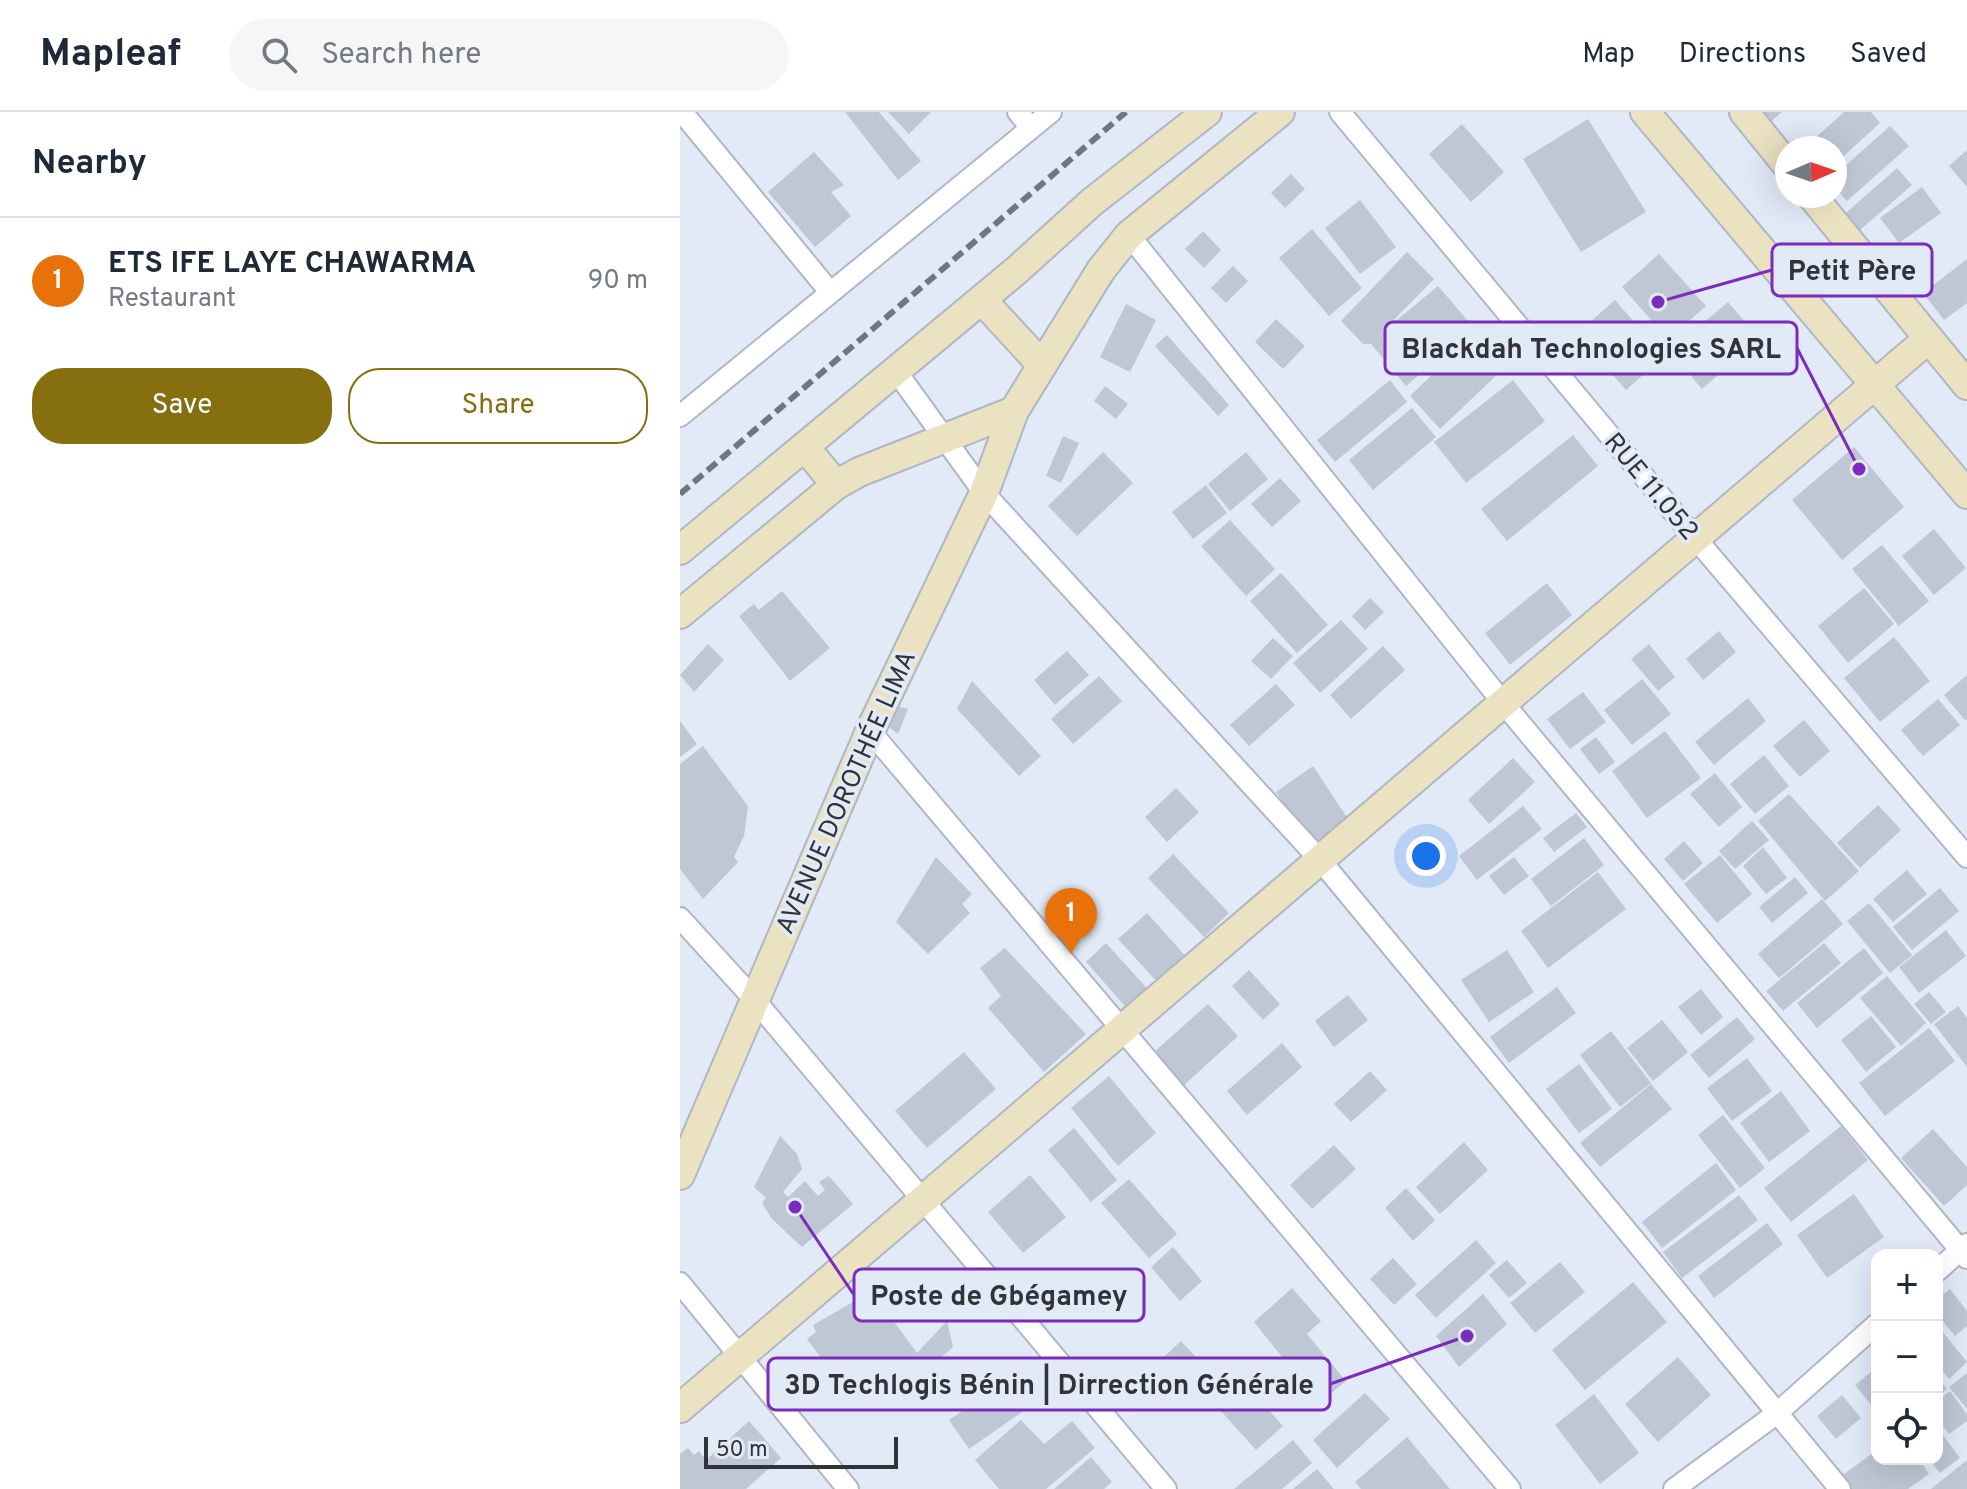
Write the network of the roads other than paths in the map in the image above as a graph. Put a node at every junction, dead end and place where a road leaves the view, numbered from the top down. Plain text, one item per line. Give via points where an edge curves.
1 (682, 112) edge
2 (1051, 112) edge
3 (1207, 112) edge
4 (1280, 112) edge
5 (1340, 112) edge
6 (1645, 112) edge
7 (1744, 112) edge
8 (1024, 120) edge
9 (1775, 150) edge
10 (1822, 208) edge
11 (1129, 235) junction
12 (830, 292) junction
13 (982, 300) junction
14 (1928, 339) junction
15 (1042, 365) junction
16 (896, 371) junction
17 (1876, 384) junction
18 (1967, 385) edge
19 (1014, 411) junction
20 (680, 416) edge
21 (942, 438) junction
22 (805, 447) junction
23 (836, 485) junction
24 (984, 493) junction
25 (1967, 494) edge
26 (1696, 539) junction
27 (680, 550) edge
28 (680, 614) edge
29 (1504, 704) junction
30 (870, 731) junction
31 (1967, 857) edge
32 (1321, 861) junction
33 (680, 918) edge
34 (753, 998) junction
35 (1123, 1031) junction
36 (680, 1175) edge
37 (924, 1202) junction
38 (1965, 1251) edge
39 (1943, 1267) edge
40 (680, 1283) edge
41 (1871, 1329) edge
42 (738, 1357) junction
43 (680, 1408) edge
44 (1776, 1414) junction
45 (848, 1489) edge
46 (1166, 1489) edge
47 (1510, 1489) edge
48 (1674, 1489) edge
49 (1840, 1489) edge

1 - 12 street
2 - 8 street
3 - 13 main road via 1092,202
4 - 11 main road, AVENUE DOROTHÉE LIMA
5 - 26 street, RUE 11.052
6 - 17 main road
7 - 9 main road
8 - 12 street
10 - 14 main road
11 - 15 main road, AVENUE DOROTHÉE LIMA
11 - 29 street
12 - 20 street
13 - 15 main road
13 - 16 main road
14 - 17 main road
14 - 18 main road
15 - 19 main road, AVENUE DOROTHÉE LIMA
16 - 21 street
16 - 22 main road
17 - 25 main road
17 - 26 main road
19 - 21 main road
19 - 24 main road, AVENUE DOROTHÉE LIMA
21 - 23 main road
21 - 24 street
22 - 23 main road
22 - 27 main road
23 - 28 main road
24 - 30 main road, AVENUE DOROTHÉE LIMA
24 - 32 street
26 - 29 main road
26 - 31 street, RUE 11.052
29 - 32 main road
29 - 38 street
30 - 34 main road, AVENUE DOROTHÉE LIMA
30 - 35 street
32 - 35 main road
32 - 44 street
33 - 34 street
34 - 36 main road, AVENUE DOROTHÉE LIMA
34 - 37 street
35 - 37 main road
35 - 47 street
37 - 42 main road
37 - 46 street
38 - 39 street
40 - 42 street
41 - 44 street
42 - 43 main road
42 - 45 street
44 - 48 street
44 - 49 street

